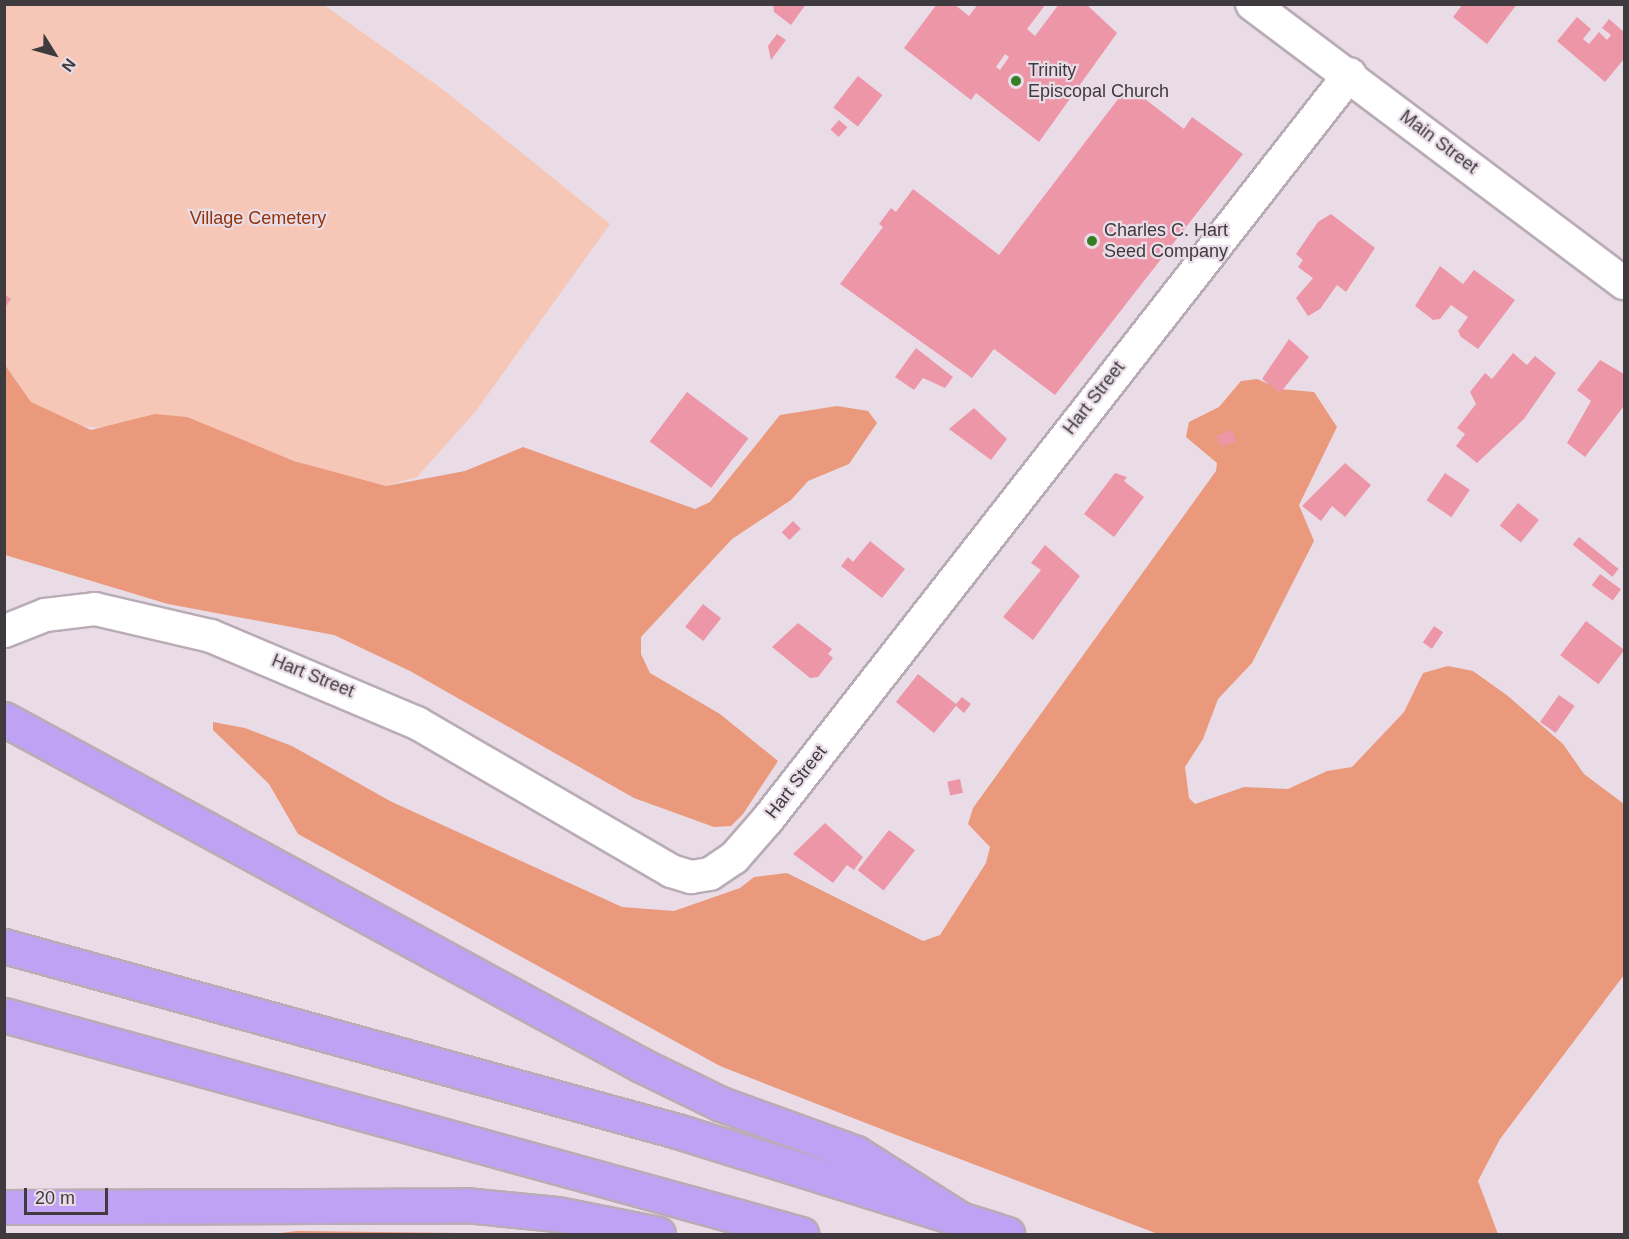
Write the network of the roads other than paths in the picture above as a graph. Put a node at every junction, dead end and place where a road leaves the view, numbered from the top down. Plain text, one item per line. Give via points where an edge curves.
1 (1252, 4) edge
2 (1350, 74) junction
3 (1624, 283) edge
4 (4, 622) edge
5 (5, 631) edge
6 (4, 646) edge
7 (4, 719) edge
8 (4, 946) edge
9 (11, 1016) edge
10 (4, 1207) edge
11 (960, 1219) junction
12 (658, 1234) edge
13 (801, 1234) edge
14 (1007, 1234) edge

1 - 2 street, Main Street
2 - 3 street, Main Street
2 - 5 street, Hart Street via 768,819 734,858 710,874 691,877 671,871 417,723 211,636 95,609 45,615
4 - 5 street
5 - 6 street
7 - 11 highway via 641,1065 721,1104 856,1153
8 - 11 highway via 699,1137
9 - 13 highway
10 - 12 highway via 465,1205 557,1214
11 - 14 highway

